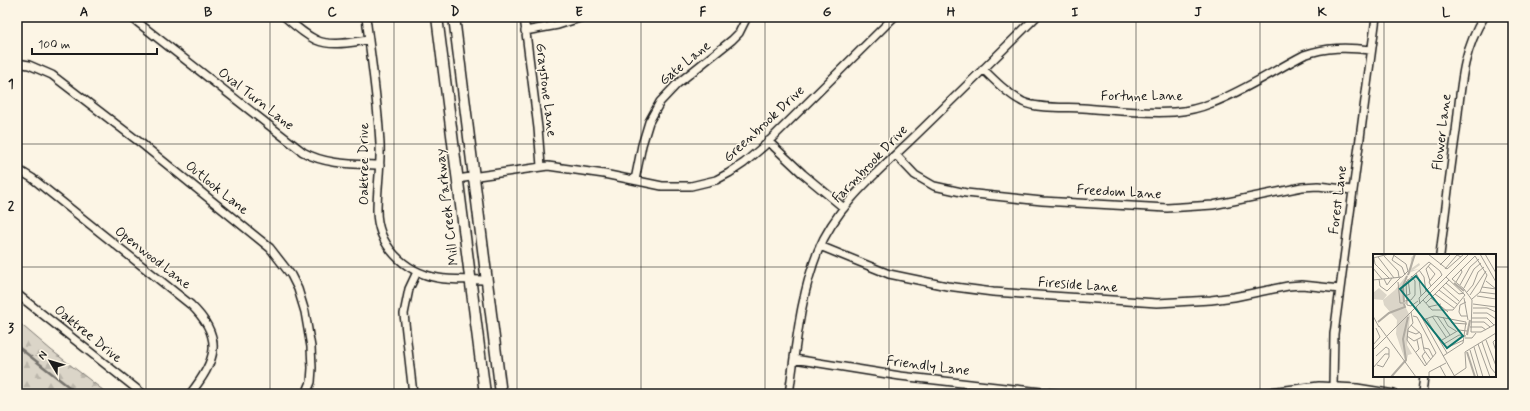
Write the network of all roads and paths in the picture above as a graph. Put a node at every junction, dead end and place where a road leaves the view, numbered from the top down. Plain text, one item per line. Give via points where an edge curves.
1 (131, 17) edge
2 (285, 17) edge
3 (366, 17) edge
4 (437, 17) edge
5 (454, 17) edge
6 (524, 17) edge
7 (583, 17) edge
8 (747, 17) edge
9 (894, 17) edge
10 (1036, 17) edge
11 (1376, 17) edge
12 (1484, 17) edge
13 (525, 31) junction
14 (369, 40) junction
15 (1371, 50) junction
16 (17, 63) edge
17 (983, 69) junction
18 (768, 141) junction
19 (896, 155) junction
20 (380, 165) junction
21 (541, 166) junction
22 (17, 169) edge
23 (474, 177) junction
24 (457, 179) junction
25 (635, 180) junction
26 (1352, 190) junction
27 (844, 208) junction
28 (820, 246) junction
29 (1440, 254) edge
30 (417, 272) junction
31 (470, 279) junction
32 (486, 280) junction
33 (1340, 289) junction
34 (17, 294) edge
35 (794, 359) junction
36 (1424, 377) edge
37 (1333, 386) junction
38 (143, 394) edge
39 (190, 394) edge
40 (306, 394) edge
41 (413, 394) edge
42 (485, 394) edge
43 (501, 394) edge
44 (789, 394) edge
45 (1059, 394) edge
46 (1254, 394) edge
47 (1394, 394) edge
48 (1422, 394) edge

1 - 20 street, Oval Turn Lane via 303,152 320,160 335,163
2 - 14 street via 321,42
3 - 14 street, Oaktree Drive
4 - 24 main road, Mill Creek Parkway
5 - 23 main road
6 - 13 street, Graystone Lane
7 - 13 street
8 - 25 street, Gate Lane via 739,33 732,40 676,84 660,102 649,122
9 - 18 street, Greenbrook Drive
10 - 17 street, Farmbrook Drive
11 - 15 street, Forest Lane
12 - 29 street, Flower Lane via 1467,53
13 - 21 street, Graystone Lane
14 - 20 street, Oaktree Drive
15 - 17 street, Fortune Lane via 1340,47 1312,52 1212,103 1175,112 1138,112 1029,104 1005,90
15 - 26 street, Forest Lane
16 - 40 street, Outlook Lane via 52,75 274,252 291,275 306,312 312,368 311,382
17 - 19 street, Farmbrook Drive
18 - 25 street, Greenbrook Drive via 729,174 709,182 675,187
18 - 27 street
19 - 26 street, Freedom Lane via 915,175 934,186 966,193 1049,202 1167,208 1233,201 1302,187
19 - 27 street, Farmbrook Drive
20 - 30 street, Oaktree Drive via 377,210 381,235 396,258
21 - 23 street, Greenbrook Drive
21 - 25 street, Greenbrook Drive via 575,169
22 - 39 street, Openwood Lane via 32,178 202,316 212,336 213,353 207,370
23 - 24 street, Greenbrook Drive
23 - 32 main road
24 - 31 main road, Mill Creek Parkway
26 - 33 street, Forest Lane
27 - 28 street, Farmbrook Drive
28 - 33 street, Fireside Lane via 889,274 993,292 1157,303 1212,300 1288,286
28 - 35 street, Farmbrook Drive via 805,291
30 - 31 street, Oaktree Drive via 437,278
30 - 41 street via 409,289 404,314
31 - 32 street, Oaktree Drive
31 - 42 main road, Mill Creek Parkway
32 - 43 main road
33 - 37 street, Forest Lane via 1334,334
34 - 38 street, Oaktree Drive
35 - 44 street, Farmbrook Drive
35 - 45 street, Friendly Lane via 900,376
36 - 48 street
37 - 46 street
37 - 47 street

